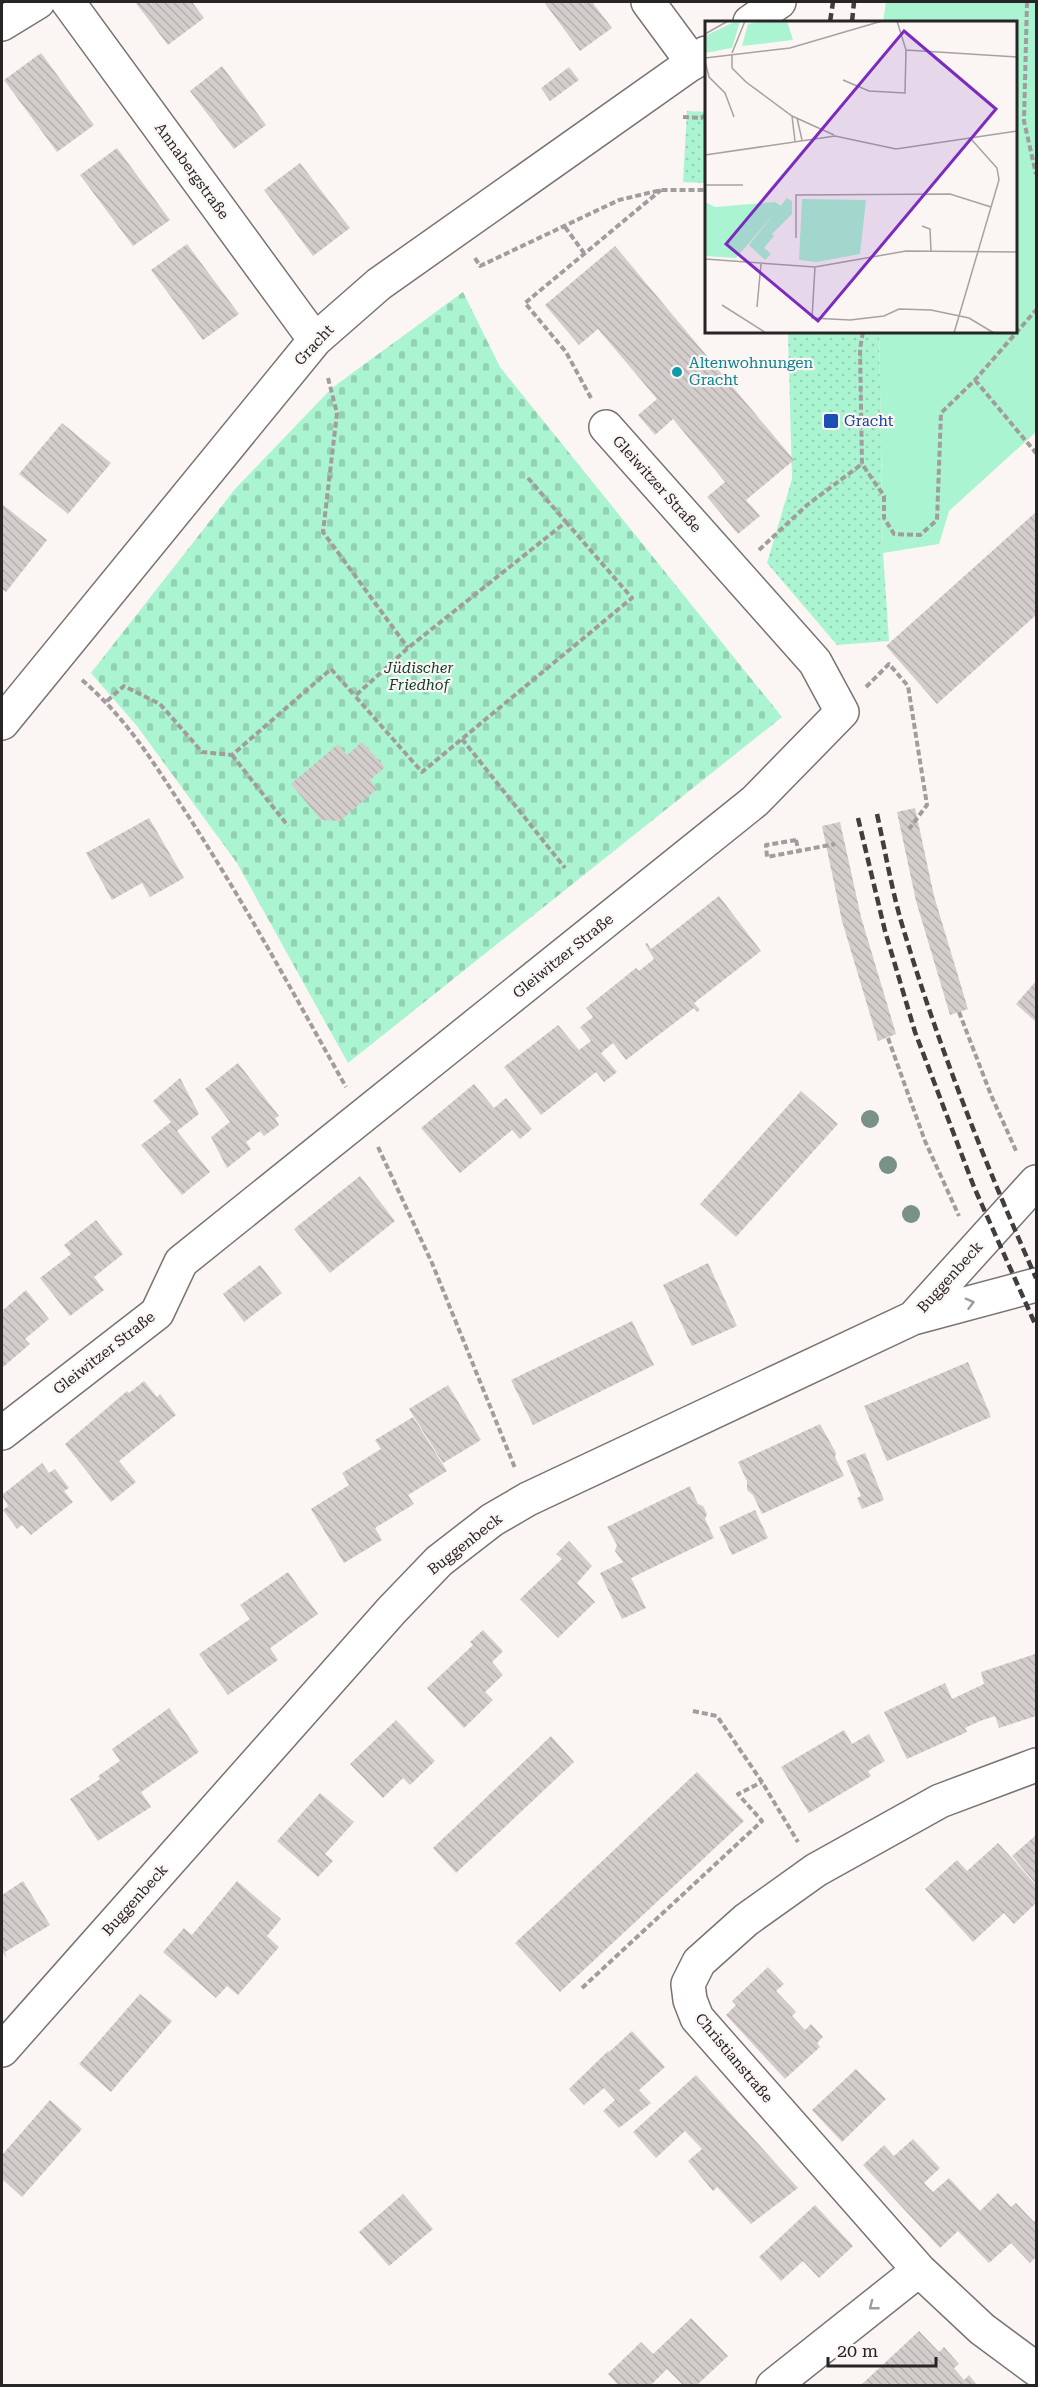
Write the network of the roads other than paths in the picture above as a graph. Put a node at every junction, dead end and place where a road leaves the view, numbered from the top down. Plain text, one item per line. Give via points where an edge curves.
1 (38, 2) edge
2 (68, 2) edge
3 (648, 2) edge
4 (779, 2) edge
5 (751, 21) edge
6 (2, 24) edge
7 (700, 58) edge
8 (320, 354) junction
9 (606, 427) road end
10 (2, 723) edge
11 (1034, 1184) edge
12 (1036, 1285) edge
13 (914, 1318) junction
14 (2, 1433) edge
15 (1036, 1765) edge
16 (2, 2048) edge
17 (919, 2270) junction
18 (1036, 2369) edge
19 (773, 2385) edge

1 - 6 street
2 - 8 street, Annabergstraße
3 - 7 street
4 - 5 street
7 - 8 street, Gracht via 379,284
8 - 10 street, Gracht
9 - 14 street, Gleiwitzer Straße via 815,662 842,712 755,801 181,1262 157,1313
11 - 13 street, Buggenbeck
13 -> 12 street
13 - 16 street, Buggenbeck via 528,1499 492,1520 431,1569 391,1611
15 - 17 street, Christianstraße via 940,1801 816,1870 746,1920 699,1962 688,1984 697,2018
17 - 18 street, Christianstraße via 982,2329
17 -> 19 street

